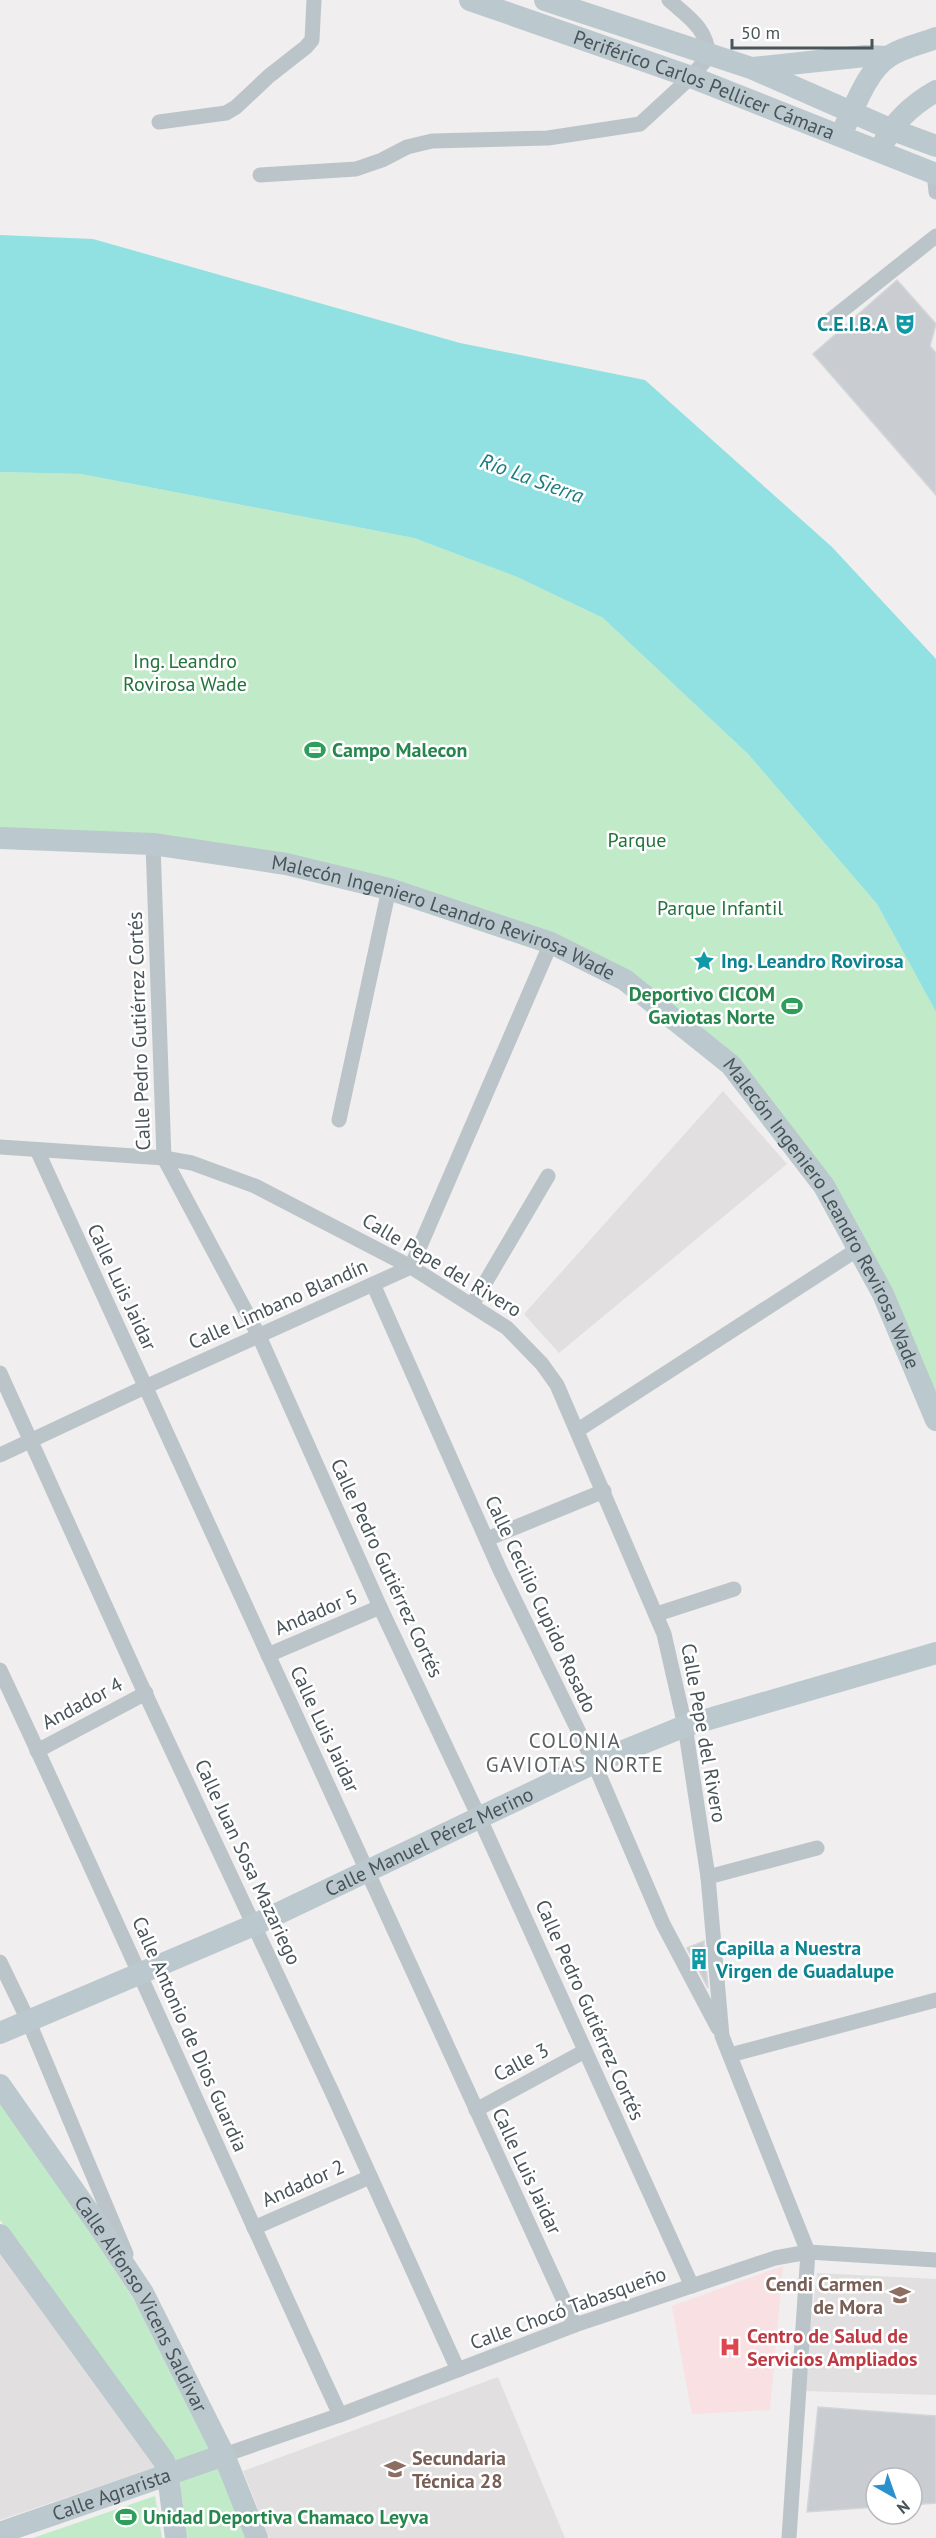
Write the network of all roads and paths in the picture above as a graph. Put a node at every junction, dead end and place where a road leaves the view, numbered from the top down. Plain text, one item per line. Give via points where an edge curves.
1 (314, 0) edge
2 (470, 0) edge
3 (545, 0) edge
4 (669, 0) edge
5 (936, 38) edge
6 (709, 56) junction
7 (888, 57) junction
8 (751, 68) junction
9 (691, 77) junction
10 (936, 92) edge
11 (852, 113) junction
12 (159, 122) dead end
13 (890, 129) junction
14 (842, 135) junction
15 (936, 146) edge
16 (879, 151) junction
17 (260, 175) dead end
18 (935, 179) edge
19 (936, 236) edge
20 (824, 325) dead end
21 (0, 838) edge
22 (153, 844) junction
23 (389, 889) junction
24 (551, 943) junction
25 (339, 1120) dead end
26 (0, 1147) edge
27 (37, 1150) junction
28 (164, 1158) junction
29 (548, 1176) dead end
30 (858, 1249) junction
31 (411, 1267) junction
32 (373, 1284) junction
33 (472, 1305) junction
34 (259, 1336) junction
35 (0, 1373) edge
36 (144, 1387) junction
37 (936, 1420) edge
38 (578, 1430) junction
39 (32, 1440) junction
40 (0, 1455) edge
41 (604, 1491) junction
42 (487, 1539) junction
43 (734, 1589) dead end
44 (380, 1607) junction
45 (657, 1614) junction
46 (936, 1653) edge
47 (268, 1655) junction
48 (0, 1670) edge
49 (146, 1693) junction
50 (685, 1725) junction
51 (37, 1751) junction
52 (594, 1763) junction
53 (480, 1819) junction
54 (817, 1848) dead end
55 (367, 1871) junction
56 (708, 1877) junction
57 (254, 1925) junction
58 (0, 1962) edge
59 (141, 1972) junction
60 (936, 2000) edge
61 (28, 2020) junction
62 (0, 2033) edge
63 (722, 2036) junction
64 (585, 2051) junction
65 (730, 2055) junction
66 (0, 2085) edge
67 (476, 2110) junction
68 (370, 2177) junction
69 (254, 2228) junction
70 (0, 2235) edge
71 (808, 2252) junction
72 (936, 2260) edge
73 (692, 2286) junction
74 (143, 2293) junction
75 (575, 2325) junction
76 (458, 2370) junction
77 (340, 2415) junction
78 (224, 2455) junction
79 (168, 2475) junction
80 (0, 2533) edge
81 (176, 2538) edge
82 (257, 2538) edge
83 (789, 2538) edge

1 - 12 street via 312,40 236,107 226,113
2 - 9 main road, Periférico Carlos Pellicer Cámara
3 - 6 main road, Periférico Carlos Pellicer Cámara
4 - 6 street via 702,29
5 - 7 main road
6 - 8 main road, Periférico Carlos Pellicer Cámara
6 - 9 street
7 - 8 main road
7 - 11 main road via 877,68
8 - 11 main road, Periférico Carlos Pellicer Cámara
9 - 14 main road, Periférico Carlos Pellicer Cámara
9 - 17 street via 640,124 548,138 432,141 407,147 356,169
10 - 13 main road via 908,110
11 - 13 main road, Periférico Carlos Pellicer Cámara
11 - 14 main road
13 - 15 main road, Periférico Carlos Pellicer Cámara
13 - 16 main road
14 - 16 main road, Periférico Carlos Pellicer Cámara
16 - 18 main road, Periférico Carlos Pellicer Cámara
19 - 20 street
21 - 22 main road, Malecón Ingeniero Leandro Revirosa Wade
22 - 23 main road, Malecón Ingeniero Leandro Revirosa Wade via 286,864
22 - 28 street, Calle Pedro Gutiérrez Cortés
23 - 24 main road, Malecón Ingeniero Leandro Revirosa Wade
23 - 25 street
24 - 30 main road, Malecón Ingeniero Leandro Revirosa Wade via 625,980 731,1065 824,1186
24 - 31 street
26 - 27 street, Calle Pepe del Rivero
27 - 28 street, Calle Pepe del Rivero
27 - 36 street, Calle Luis Jaidar
28 - 31 street, Calle Pepe del Rivero via 192,1163 255,1186
28 - 34 street, Calle Pedro Gutiérrez Cortés
29 - 33 street
30 - 37 main road, Malecón Ingeniero Leandro Revirosa Wade via 883,1294
30 - 38 street
31 - 32 street, Calle Limbano Blandín
31 - 33 street, Calle Pepe del Rivero
32 - 34 street, Calle Limbano Blandín
32 - 42 street, Calle Cecilio Cupido Rosado
33 - 38 street, Calle Pepe del Rivero via 517,1336 537,1358 557,1385
34 - 36 street, Calle Limbano Blandín
34 - 44 street, Calle Pedro Gutiérrez Cortés
35 - 39 street, Calle Juan Sosa Mazariego
36 - 39 street, Calle Limbano Blandín
36 - 47 street, Calle Luis Jaidar
38 - 41 street, Calle Pepe del Rivero
39 - 40 street, Calle Limbano Blandín
39 - 49 street, Calle Juan Sosa Mazariego
41 - 42 street
41 - 45 street, Calle Pepe del Rivero
42 - 52 street, Calle Cecilio Cupido Rosado
43 - 45 street
44 - 47 street, Andador 5
44 - 53 street, Calle Pedro Gutiérrez Cortés
45 - 50 street, Calle Pepe del Rivero
46 - 50 main road, Calle Manuel Pérez Merino
47 - 55 street, Calle Luis Jaidar
48 - 51 street, Calle Antonio de Dios Guardia
49 - 51 street, Andador 4
49 - 57 street, Calle Juan Sosa Mazariego
50 - 52 main road, Calle Manuel Pérez Merino
50 - 56 street, Calle Pepe del Rivero
51 - 59 street, Calle Antonio de Dios Guardia
52 - 53 main road, Calle Manuel Pérez Merino
52 - 63 street, Calle Cecilio Cupido Rosado via 663,1924
53 - 55 main road, Calle Manuel Pérez Merino
53 - 64 street, Calle Pedro Gutiérrez Cortés
54 - 56 street
55 - 57 main road, Calle Manuel Pérez Merino
55 - 67 street, Calle Luis Jaidar
56 - 63 street, Calle Pepe del Rivero
57 - 59 main road, Calle Manuel Pérez Merino
57 - 68 street, Calle Juan Sosa Mazariego
58 - 61 street
59 - 61 main road, Calle Manuel Pérez Merino
59 - 69 street, Calle Antonio de Dios Guardia
60 - 65 street
61 - 62 main road, Calle Manuel Pérez Merino
61 - 74 street
63 - 65 street, Calle Pepe del Rivero
64 - 67 street, Calle 3
64 - 73 street, Calle Pedro Gutiérrez Cortés
65 - 71 street, Calle Pepe del Rivero
66 - 74 main road, Calle Alfonso Vicens Saldivar
67 - 75 street, Calle Luis Jaidar
68 - 69 street, Andador 2
68 - 76 street, Calle Juan Sosa Mazariego
69 - 77 street, Calle Antonio de Dios Guardia
70 - 79 main road via 155,2448
71 - 72 street, Calle Chocó Tabasqueño
71 - 73 street, Calle Chocó Tabasqueño via 775,2258
71 - 83 street, Calle Pepe del Rivero
73 - 75 street, Calle Chocó Tabasqueño
74 - 78 main road, Calle Alfonso Vicens Saldivar
75 - 76 street, Calle Chocó Tabasqueño
76 - 77 street, Calle Chocó Tabasqueño
77 - 78 street, Calle Chocó Tabasqueño
78 - 79 main road, Calle Agrarista
78 - 82 main road, Calle Alfonso Vicens Saldivar
79 - 80 main road, Calle Agrarista
79 - 81 main road

